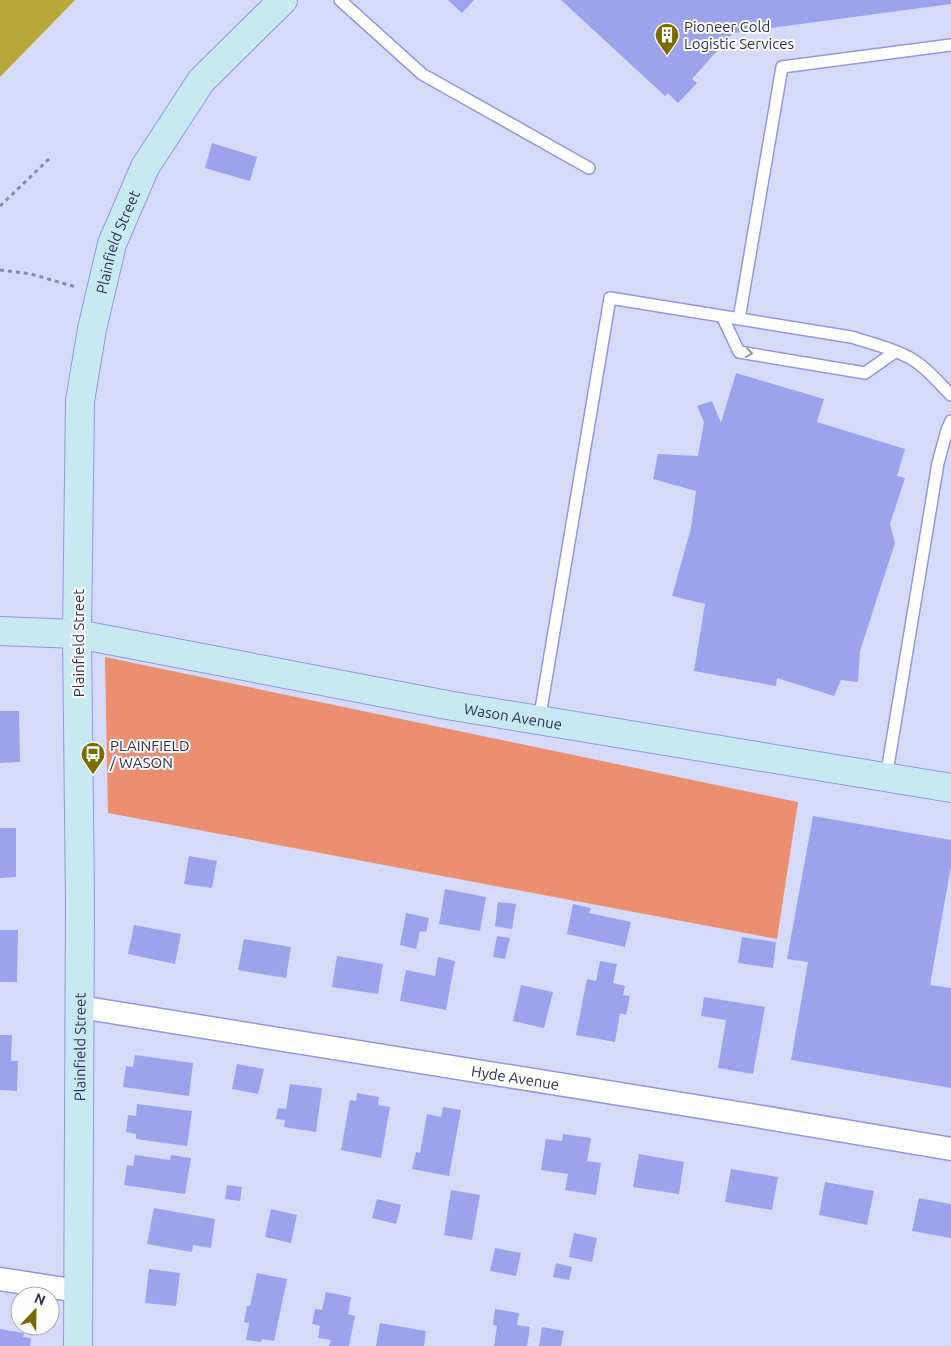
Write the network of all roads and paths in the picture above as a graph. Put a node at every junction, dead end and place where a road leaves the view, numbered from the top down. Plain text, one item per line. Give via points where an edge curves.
1 (283, 0) edge
2 (340, 0) edge
3 (951, 45) edge
4 (49, 159) dead end
5 (589, 168) dead end
6 (0, 206) edge
7 (0, 270) edge
8 (100, 295) junction
9 (722, 316) junction
10 (739, 319) junction
11 (895, 352) junction
12 (951, 394) edge
13 (951, 422) edge
14 (0, 630) edge
15 (77, 634) junction
16 (540, 721) junction
17 (886, 778) junction
18 (951, 788) edge
19 (80, 1007) junction
20 (951, 1149) edge
21 (0, 1279) edge
22 (78, 1291) junction
23 (78, 1346) edge

1 - 8 street, Plainfield Street via 202,81 145,167 112,244
2 - 5 lane via 422,74
3 - 10 lane via 782,67
4 - 6 path
7 - 8 path via 31,274
8 - 15 street, Plainfield Street via 80,401
9 - 10 lane
9 -> 11 lane via 739,352 865,373
9 - 16 lane via 610,298
10 - 11 lane via 852,337
11 - 12 lane via 912,359
13 - 17 lane via 938,463
14 - 15 street, Wason Avenue
15 - 16 street, Wason Avenue
15 - 19 street, Plainfield Street
16 - 17 street, Wason Avenue
17 - 18 street, Wason Avenue
19 - 20 street, Hyde Avenue
19 - 22 street, Plainfield Street
21 - 22 street
22 - 23 street, Plainfield Street

